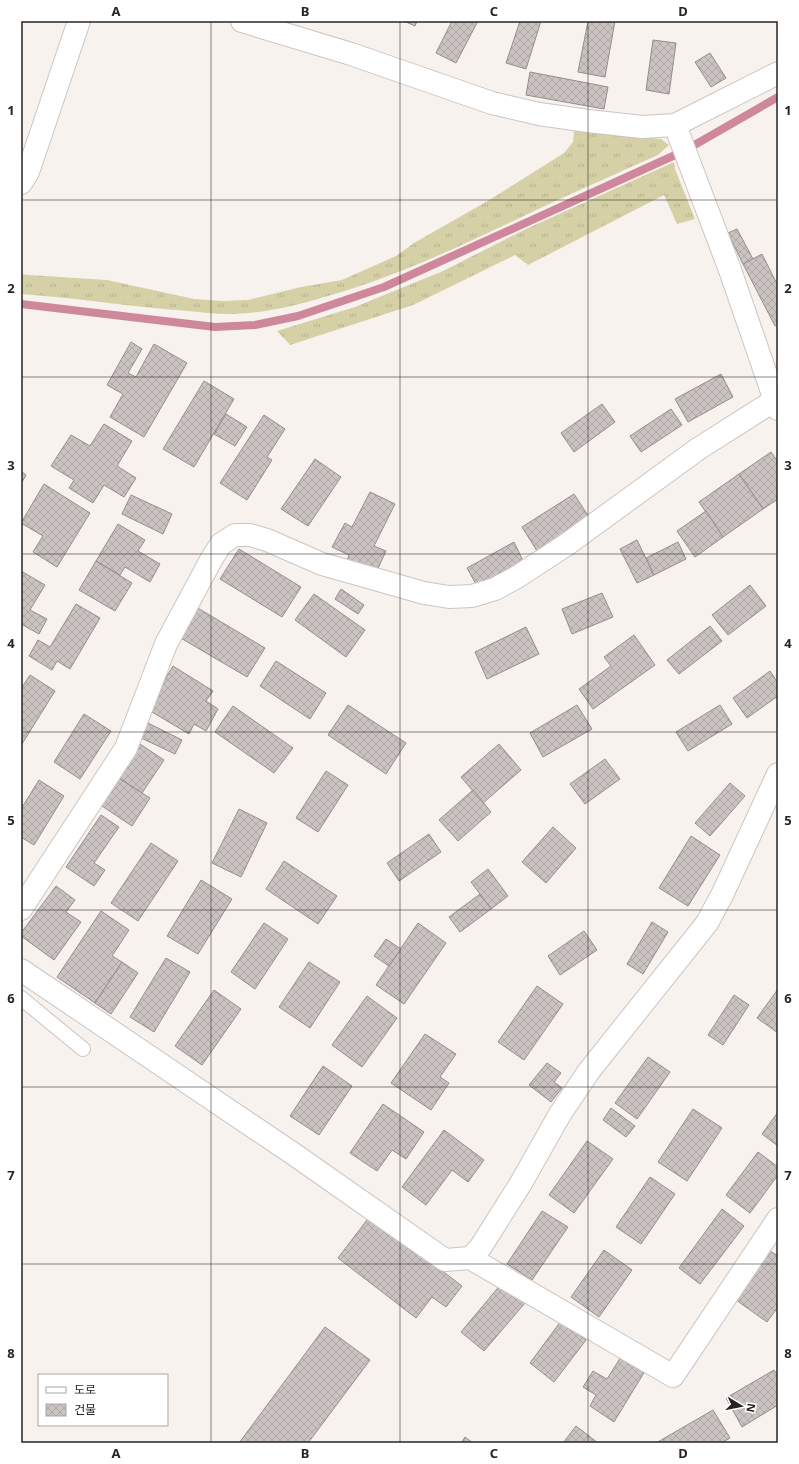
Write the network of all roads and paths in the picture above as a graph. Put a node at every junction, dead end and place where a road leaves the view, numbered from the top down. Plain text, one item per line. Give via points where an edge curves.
1 (79, 21) edge
2 (242, 21) edge
3 (778, 73) edge
4 (675, 125) junction
5 (21, 183) edge
6 (777, 402) edge
7 (778, 774) edge
8 (21, 909) edge
9 (21, 970) edge
10 (21, 998) edge
11 (83, 1050) dead end
12 (778, 1219) edge
13 (470, 1258) junction

1 - 5 street via 28,172
2 - 4 street via 351,54 492,103 539,114 588,121 642,127
3 - 4 street
4 - 6 street
6 - 8 street via 698,449 566,545 517,577 495,589 472,596 448,597 424,593 322,564 250,535 235,535 221,544 166,644 126,748
7 - 13 street via 707,923 589,1071 560,1114 480,1248
9 - 13 street via 446,1260
10 - 11 lane
12 - 13 street via 673,1376

